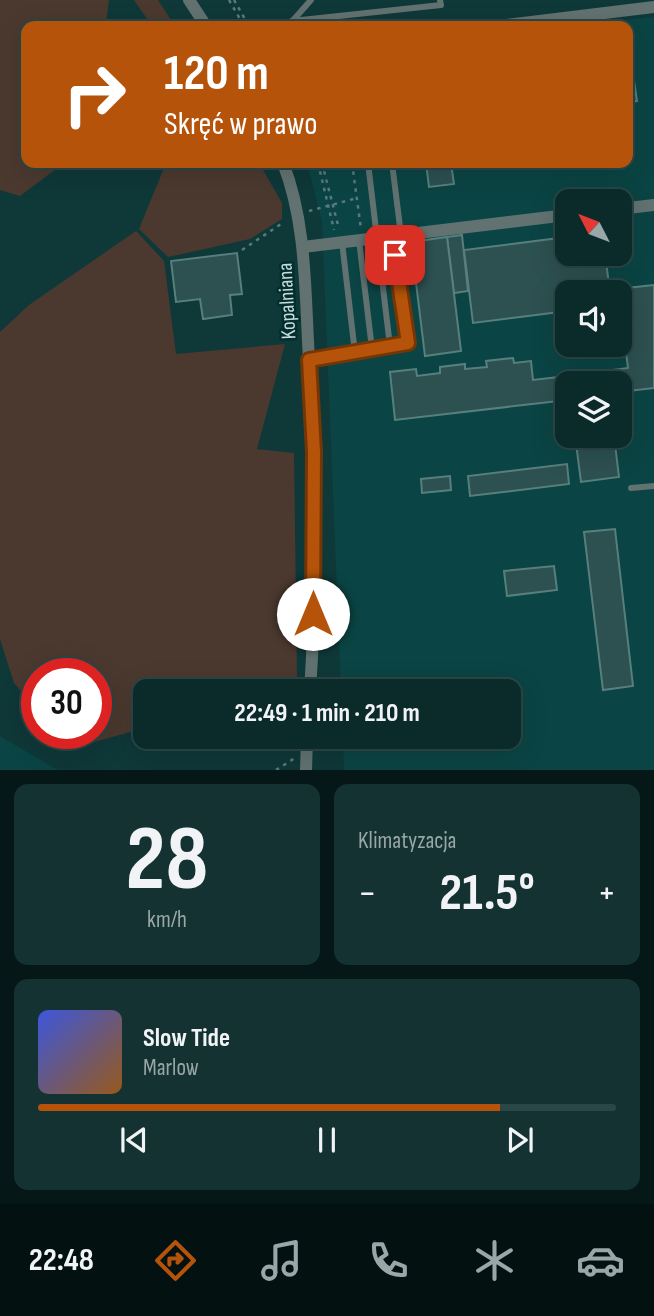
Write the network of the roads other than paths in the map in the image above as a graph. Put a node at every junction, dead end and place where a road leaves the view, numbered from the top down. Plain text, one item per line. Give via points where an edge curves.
1 (189, 0) edge
2 (311, 0) edge
3 (440, 0) edge
4 (654, 7) edge
5 (203, 21) edge
6 (293, 21) edge
7 (314, 21) edge
8 (539, 21) edge
9 (285, 168) edge
10 (369, 168) edge
11 (392, 168) edge
12 (654, 205) edge
13 (632, 208) edge
14 (555, 216) edge
15 (360, 236) junction
16 (397, 236) junction
17 (377, 238) junction
18 (340, 243) junction
19 (303, 247) junction
20 (390, 346) junction
21 (372, 349) junction
22 (355, 353) junction
23 (309, 360) junction
24 (654, 486) edge
25 (631, 488) dead end
26 (311, 679) edge
27 (307, 749) edge
28 (306, 770) edge

1 - 5 street
2 - 6 lane
3 - 7 lane via 441,5
4 - 8 street
9 - 19 street, Kopalniana
10 - 17 lane
11 - 16 lane
12 - 13 street
14 - 16 street
15 - 17 street
15 - 18 street
15 - 21 lane
16 - 17 street
16 - 20 lane via 408,343
17 - 20 lane
18 - 19 street
18 - 22 lane
19 - 23 street, Kopalniana
20 - 21 lane
21 - 22 lane
22 - 23 lane
23 - 26 street, Kopalniana via 314,452
24 - 25 lane
27 - 28 street

